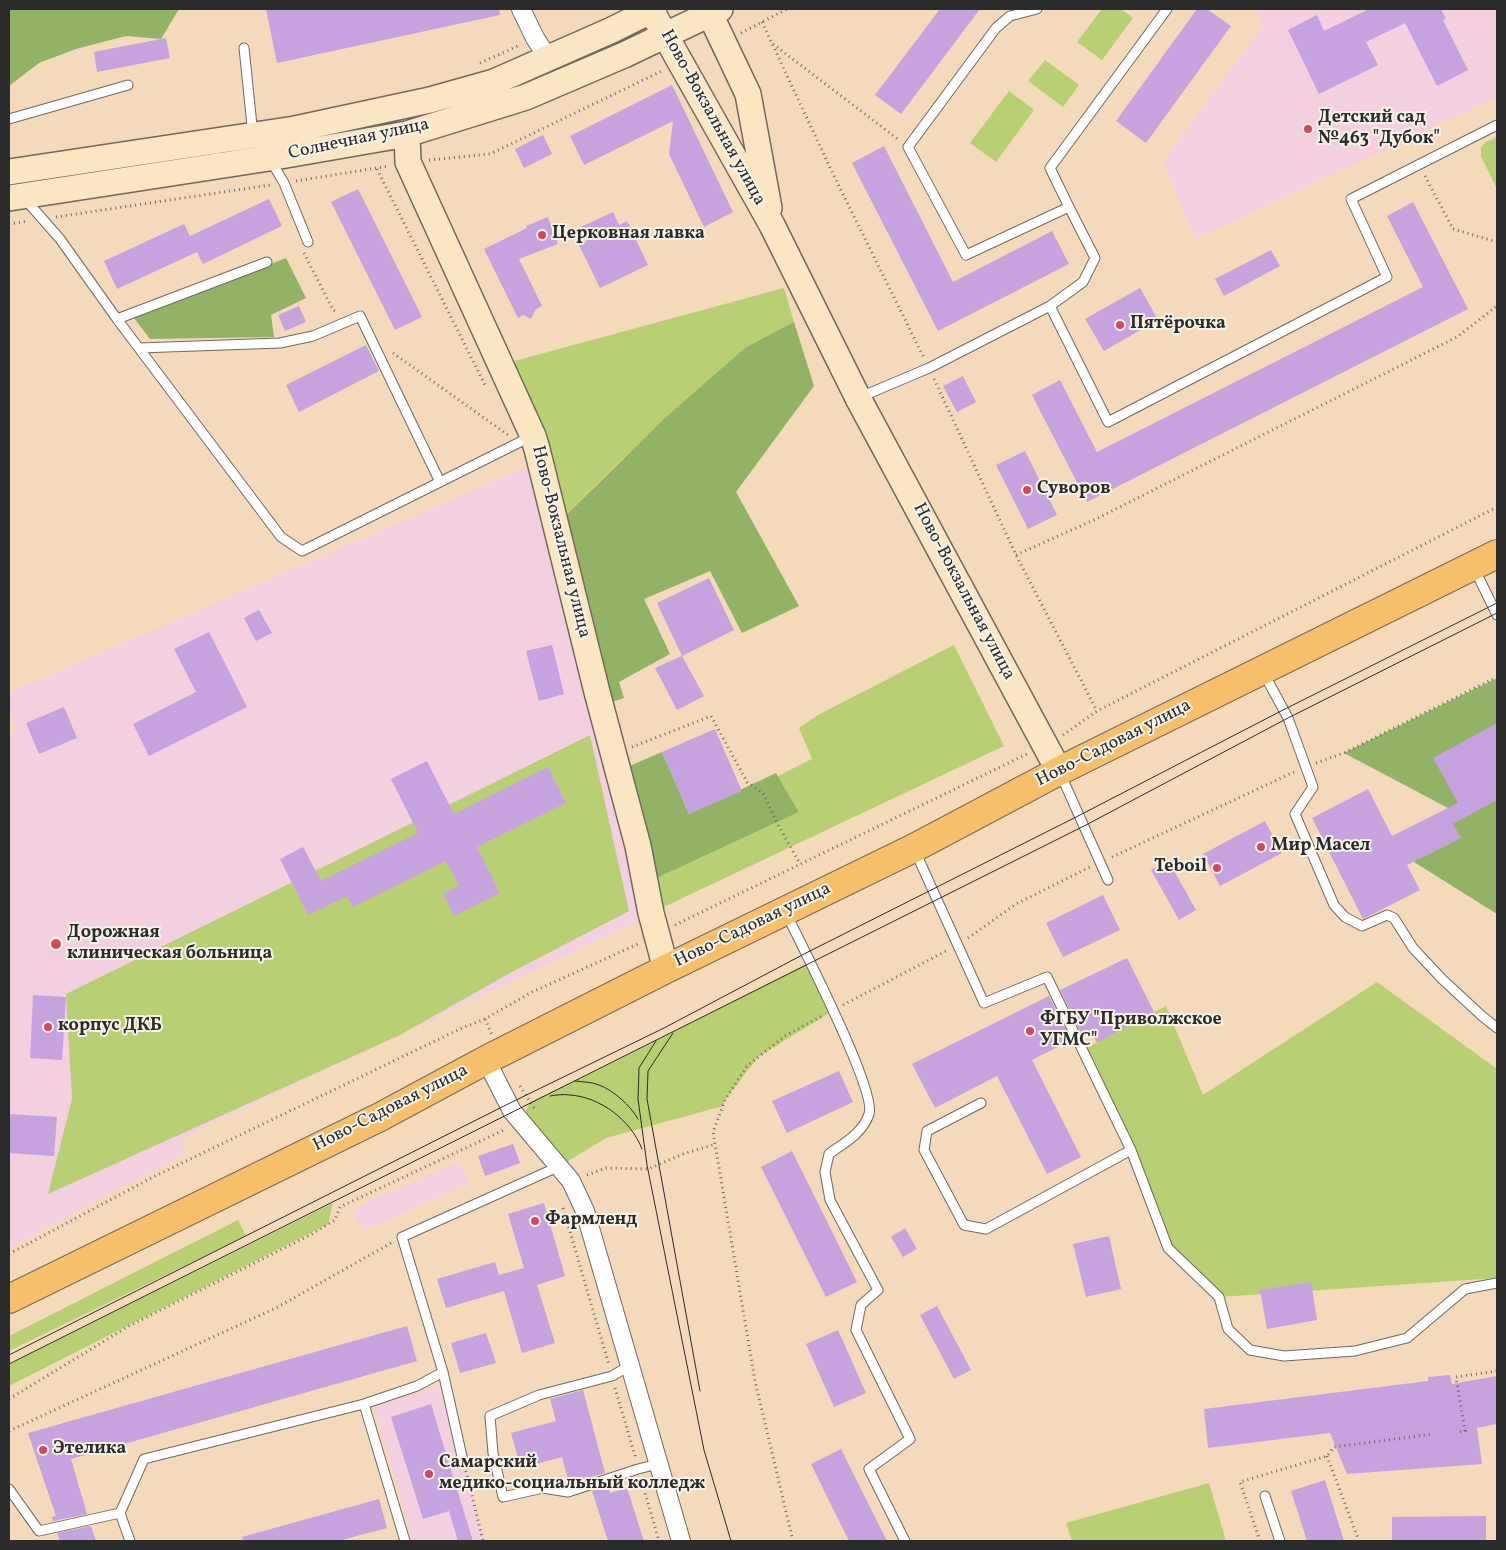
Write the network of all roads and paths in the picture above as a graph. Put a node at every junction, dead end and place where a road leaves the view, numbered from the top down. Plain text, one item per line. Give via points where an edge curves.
1 (521, 9) edge
2 (1038, 9) edge
3 (1167, 9) edge
4 (653, 10) edge
5 (715, 11) edge
6 (666, 36) junction
7 (772, 44) dead end
8 (244, 48) dead end
9 (542, 48) junction
10 (472, 66) dead end
11 (128, 85) dead end
12 (9, 118) edge
13 (1497, 125) edge
14 (407, 134) junction
15 (253, 135) junction
16 (908, 147) junction
17 (269, 158) junction
18 (1419, 164) junction
19 (377, 168) dead end
20 (9, 172) edge
21 (16, 197) edge
22 (1069, 207) junction
23 (772, 225) junction
24 (308, 242) dead end
25 (1497, 242) edge
26 (304, 252) dead end
27 (266, 262) dead end
28 (1050, 306) junction
29 (1497, 306) edge
30 (117, 319) junction
31 (349, 321) junction
32 (369, 336) junction
33 (139, 348) junction
34 (488, 393) dead end
35 (858, 398) junction
36 (506, 428) dead end
37 (533, 436) junction
38 (440, 482) junction
39 (1497, 507) edge
40 (1497, 554) edge
41 (1016, 555) dead end
42 (1473, 566) junction
43 (1497, 615) edge
44 (1262, 670) junction
45 (1497, 677) edge
46 (1046, 746) junction
47 (614, 754) junction
48 (1306, 766) junction
49 (1059, 771) junction
50 (914, 848) junction
51 (1100, 862) junction
52 (800, 864) junction
53 (1108, 880) dead end
54 (785, 910) junction
55 (657, 934) junction
56 (957, 945) junction
57 (666, 969) junction
58 (834, 1010) junction
59 (1497, 1028) edge
60 (486, 1060) junction
61 (981, 1103) dead end
62 (512, 1126) dead end
63 (716, 1144) junction
64 (1131, 1150) junction
65 (560, 1166) junction
66 (571, 1181) junction
67 (563, 1206) dead end
68 (402, 1237) junction
69 (9, 1254) edge
70 (1497, 1283) edge
71 (9, 1299) edge
72 (629, 1366) junction
73 (1497, 1371) edge
74 (443, 1372) junction
75 (612, 1376) junction
76 (9, 1399) edge
77 (364, 1404) junction
78 (9, 1431) edge
79 (1460, 1432) dead end
80 (1433, 1434) dead end
81 (1328, 1456) junction
82 (463, 1462) joint
83 (658, 1464) junction
84 (638, 1469) junction
85 (9, 1489) edge
86 (1265, 1496) dead end
87 (120, 1513) junction
88 (130, 1541) edge
89 (404, 1541) edge
90 (483, 1541) edge
91 (659, 1541) edge
92 (681, 1541) edge
93 (793, 1541) edge
94 (905, 1541) edge
95 (1260, 1541) edge
96 (1280, 1541) edge
97 (1360, 1541) edge

1 - 9 street
2 - 16 lane via 1010,16 996,28
3 - 22 lane via 1050,168
4 - 6 street, Ново-Вокзальная улица
4 - 9 street, Солнечная улица via 612,30
5 - 6 street, Солнечная улица
5 - 23 street, Ново-Вокзальная улица via 748,94
6 - 14 street, Солнечная улица via 526,96
6 - 23 street, Ново-Вокзальная улица
7 - 16 path
8 - 15 lane
9 - 10 path
9 - 15 street, Солнечная улица via 494,82 430,100
11 - 12 lane
13 - 18 lane
14 - 17 street, Солнечная улица
14 - 37 street, Ново-Вокзальная улица via 408,162
15 - 20 street, Солнечная улица
16 - 22 lane via 966,255
17 - 21 street, Солнечная улица
17 - 24 lane via 284,183
18 - 25 path via 1453,229
18 - 28 lane via 1351,198 1387,277 1108,422
19 - 34 path
21 - 30 lane via 60,239
22 - 28 lane via 1094,258 1084,282
23 - 35 street, Ново-Вокзальная улица
26 - 31 path via 333,310
27 - 30 lane
28 - 35 lane via 929,368
29 - 41 path via 1457,337
30 - 33 lane
31 - 32 lane via 360,316
31 - 33 lane via 314,336 280,343
32 - 36 path via 510,437
32 - 38 lane
33 - 38 lane via 281,537 302,551
35 - 46 street, Ново-Вокзальная улица
37 - 38 lane
37 - 47 street, Ново-Вокзальная улица
39 - 46 path via 1097,711
40 - 42 main road, Ново-Садовая улица
42 - 43 lane
42 - 44 main road, Ново-Садовая улица
44 - 48 lane via 1288,718
44 - 49 main road, Ново-Садовая улица
45 - 48 path via 1344,753
46 - 49 street, Ново-Вокзальная улица
46 - 52 path
47 - 52 path via 712,716 747,782 763,793
47 - 55 street, Ново-Вокзальная улица
48 - 51 path
48 - 59 lane via 1313,787 1295,814 1334,905 1345,917 1362,926 1387,915 1394,918 1414,948 1442,980
49 - 50 main road, Ново-Садовая улица
49 - 51 lane
50 - 54 main road, Ново-Садовая улица
50 - 56 lane
51 - 53 lane
51 - 56 path via 1016,904
52 - 55 path
54 - 57 main road, Ново-Садовая улица
54 - 58 lane
55 - 57 street, Ново-Вокзальная улица
55 - 69 path via 153,1177
56 - 58 path
56 - 64 lane via 984,1003 1047,977
57 - 60 main road, Ново-Садовая улица
58 - 63 path via 785,1036 747,1066 725,1100 713,1132
58 - 94 lane via 867,1092 870,1113 856,1134 829,1154 825,1172 830,1200 878,1290 861,1305 856,1330 910,1439 869,1469
60 - 65 street via 512,1111
60 - 71 main road, Ново-Садовая улица via 380,1116
61 - 64 lane via 927,1131 924,1150 964,1224 986,1229
62 - 76 path via 340,1207 334,1220 312,1234 129,1326
63 - 66 path via 648,1169 606,1168
63 - 93 path via 755,1381
64 - 70 lane via 1168,1248 1219,1297 1228,1329 1250,1350 1284,1356 1355,1351 1407,1338 1465,1289
65 - 66 street
65 - 68 lane
66 - 72 street via 585,1211
67 - 75 path
68 - 74 lane
68 - 78 path via 278,1307
72 - 75 lane
72 - 83 street
73 - 79 path via 1456,1377 1466,1431
74 - 77 lane via 417,1386
74 - 82 lane
75 - 84 path
75 - 84 lane via 539,1396 490,1416 493,1453 503,1496 543,1488 568,1492
77 - 87 lane via 144,1459
77 - 89 lane
80 - 81 path via 1334,1447
81 - 95 path via 1240,1482
81 - 97 path
82 - 90 path
83 - 84 lane
83 - 92 street
84 - 91 path
85 - 87 lane via 39,1531
86 - 96 lane
87 - 88 lane

